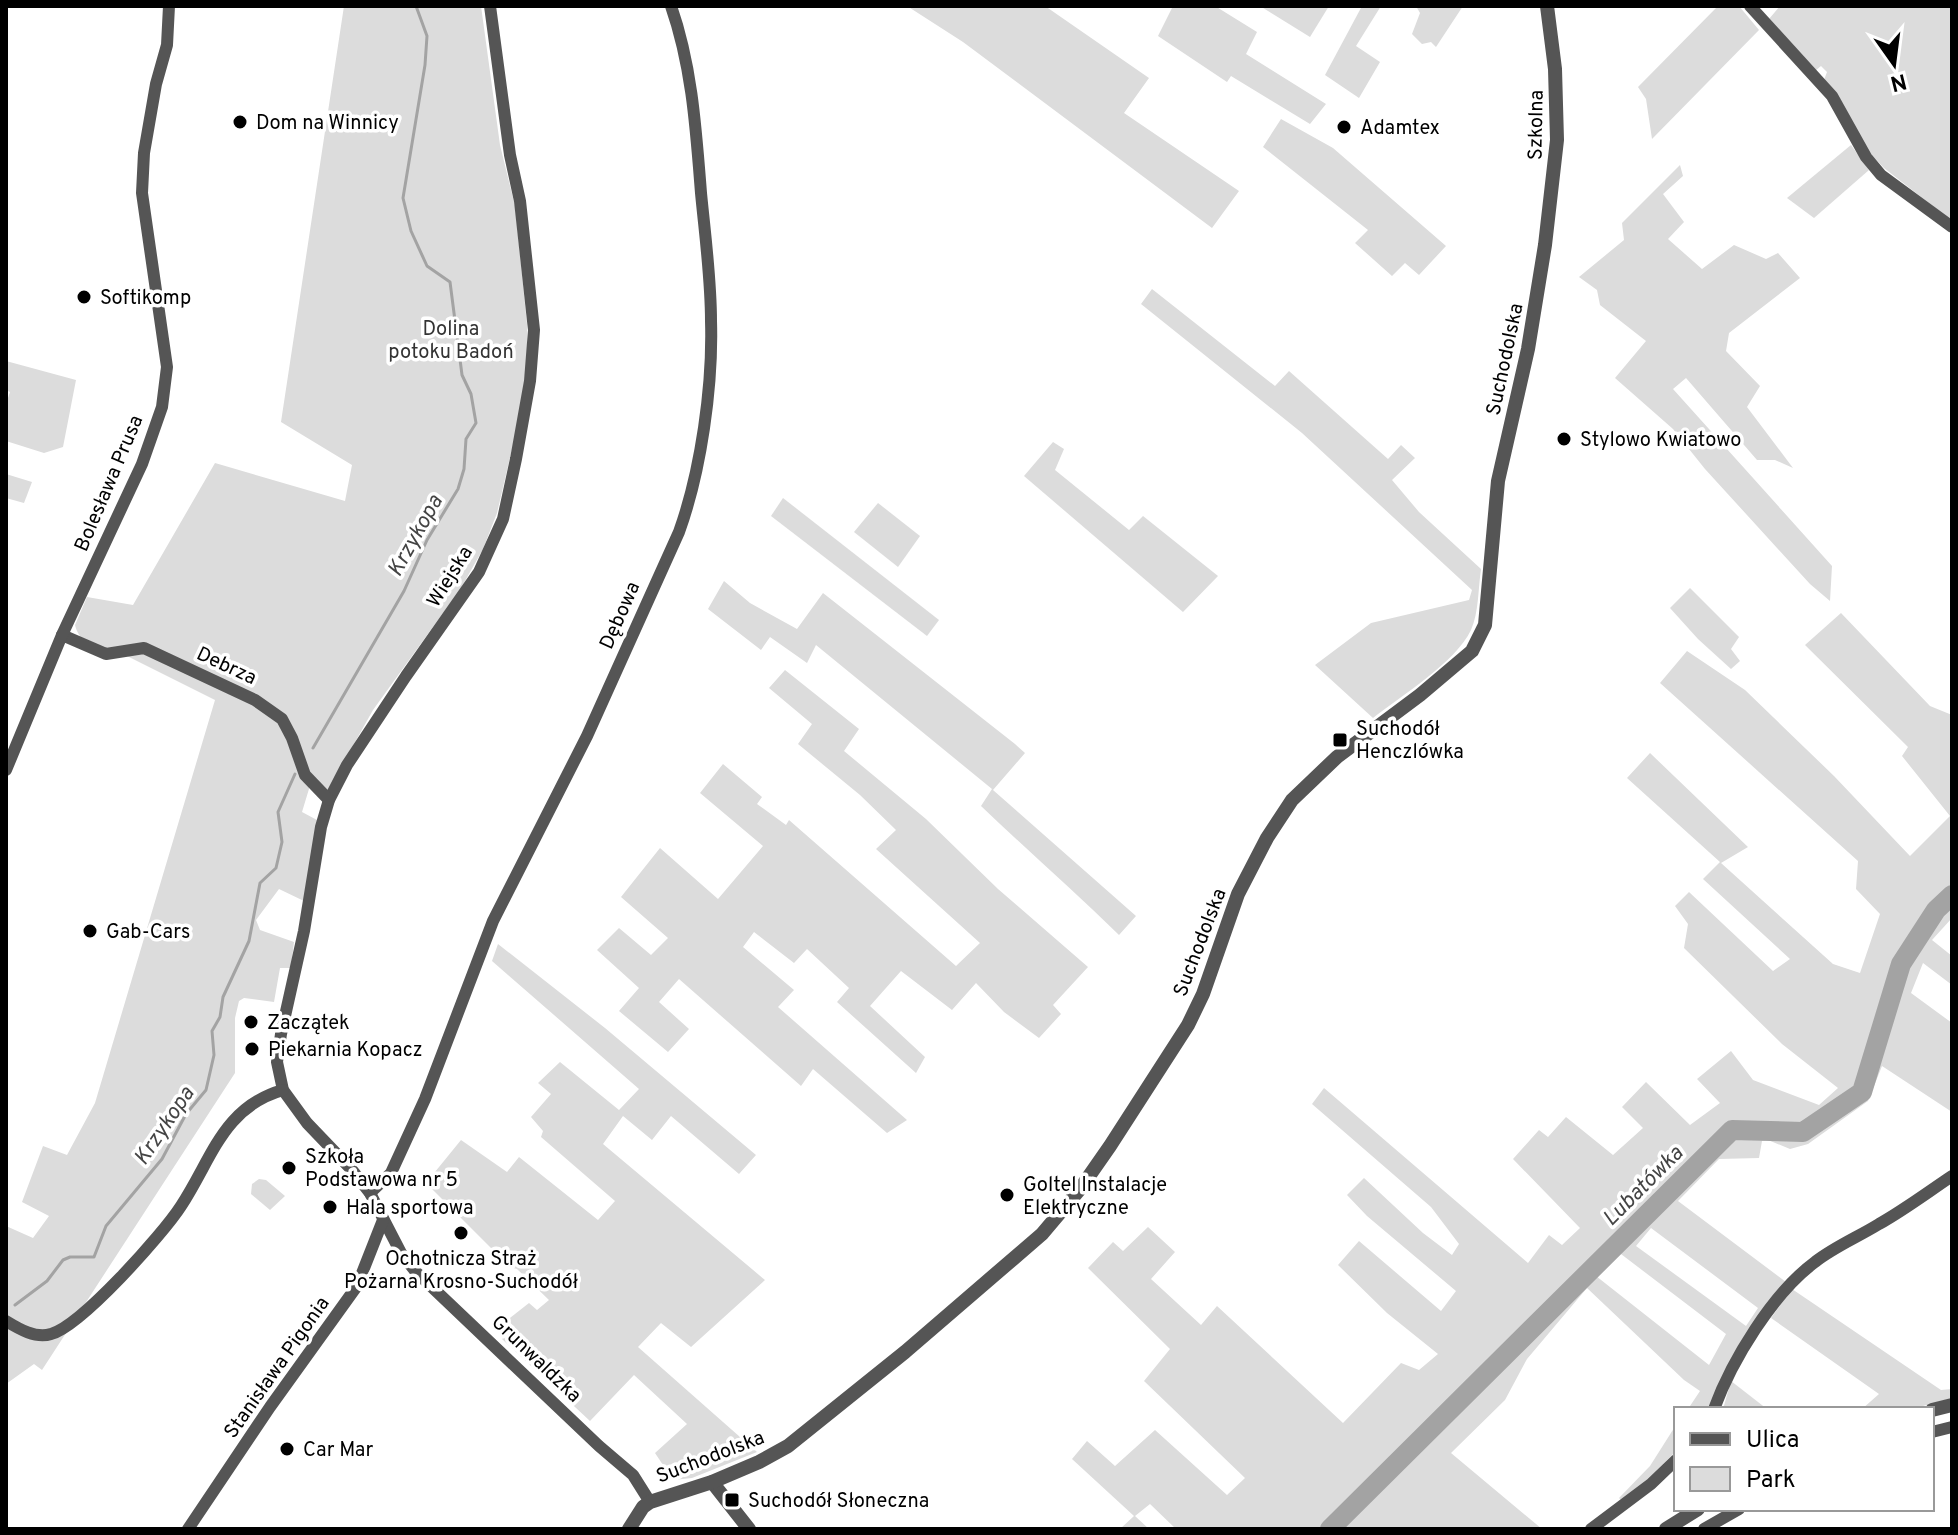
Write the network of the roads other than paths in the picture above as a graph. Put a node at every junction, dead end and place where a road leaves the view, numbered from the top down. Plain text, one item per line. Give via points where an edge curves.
1 (169, 6) edge
2 (490, 6) edge
3 (671, 6) edge
4 (1547, 6) edge
5 (1750, 6) edge
6 (1952, 227) edge
7 (1545, 245) joint
8 (62, 635) junction
9 (6, 770) edge
10 (329, 800) junction
11 (283, 1090) junction
12 (1952, 1176) edge
13 (370, 1193) junction
14 (383, 1220) junction
15 (6, 1321) edge
16 (1715, 1407) edge
17 (1674, 1462) edge
18 (712, 1482) junction
19 (650, 1502) junction
20 (1695, 1511) edge
21 (1736, 1511) edge
22 (188, 1529) edge
23 (629, 1529) edge
24 (749, 1529) edge
25 (1591, 1529) edge
26 (1666, 1529) edge
27 (1704, 1529) edge

1 - 8 street, Bolesława Prusa via 142,193 167,367 162,407 142,464
2 - 10 street, Wiejska via 534,330 516,459 503,519 479,572 364,739
3 - 13 street, Dębowa via 691,80 711,321 691,498 587,736 493,921 397,1161
4 - 7 street, Szkolna via 1557,140
5 - 6 street via 1832,96 1881,175
7 - 18 street, Suchodolska via 1498,481 1485,625 1472,651 1337,757 1292,800 1238,894 1188,1025 1089,1176 1042,1234 798,1439
8 - 9 street, Bolesława Prusa
8 - 10 street, Debrza via 106,654 144,648 255,700 282,719 305,775
10 - 11 street, Wiejska via 281,1034 277,1062
11 - 13 street, Grunwaldzka
11 - 15 street via 256,1099 241,1111 181,1207 130,1267 66,1328 48,1336
12 - 16 street via 1815,1261 1795,1280 1752,1334
13 - 14 street, Grunwaldzka
14 - 19 street, Grunwaldzka via 416,1272 633,1475
14 - 22 street, Stanisława Pigonia via 357,1286
17 - 25 street
18 - 19 street, Suchodolska
18 - 24 street
19 - 23 street
20 - 26 street
21 - 27 street

